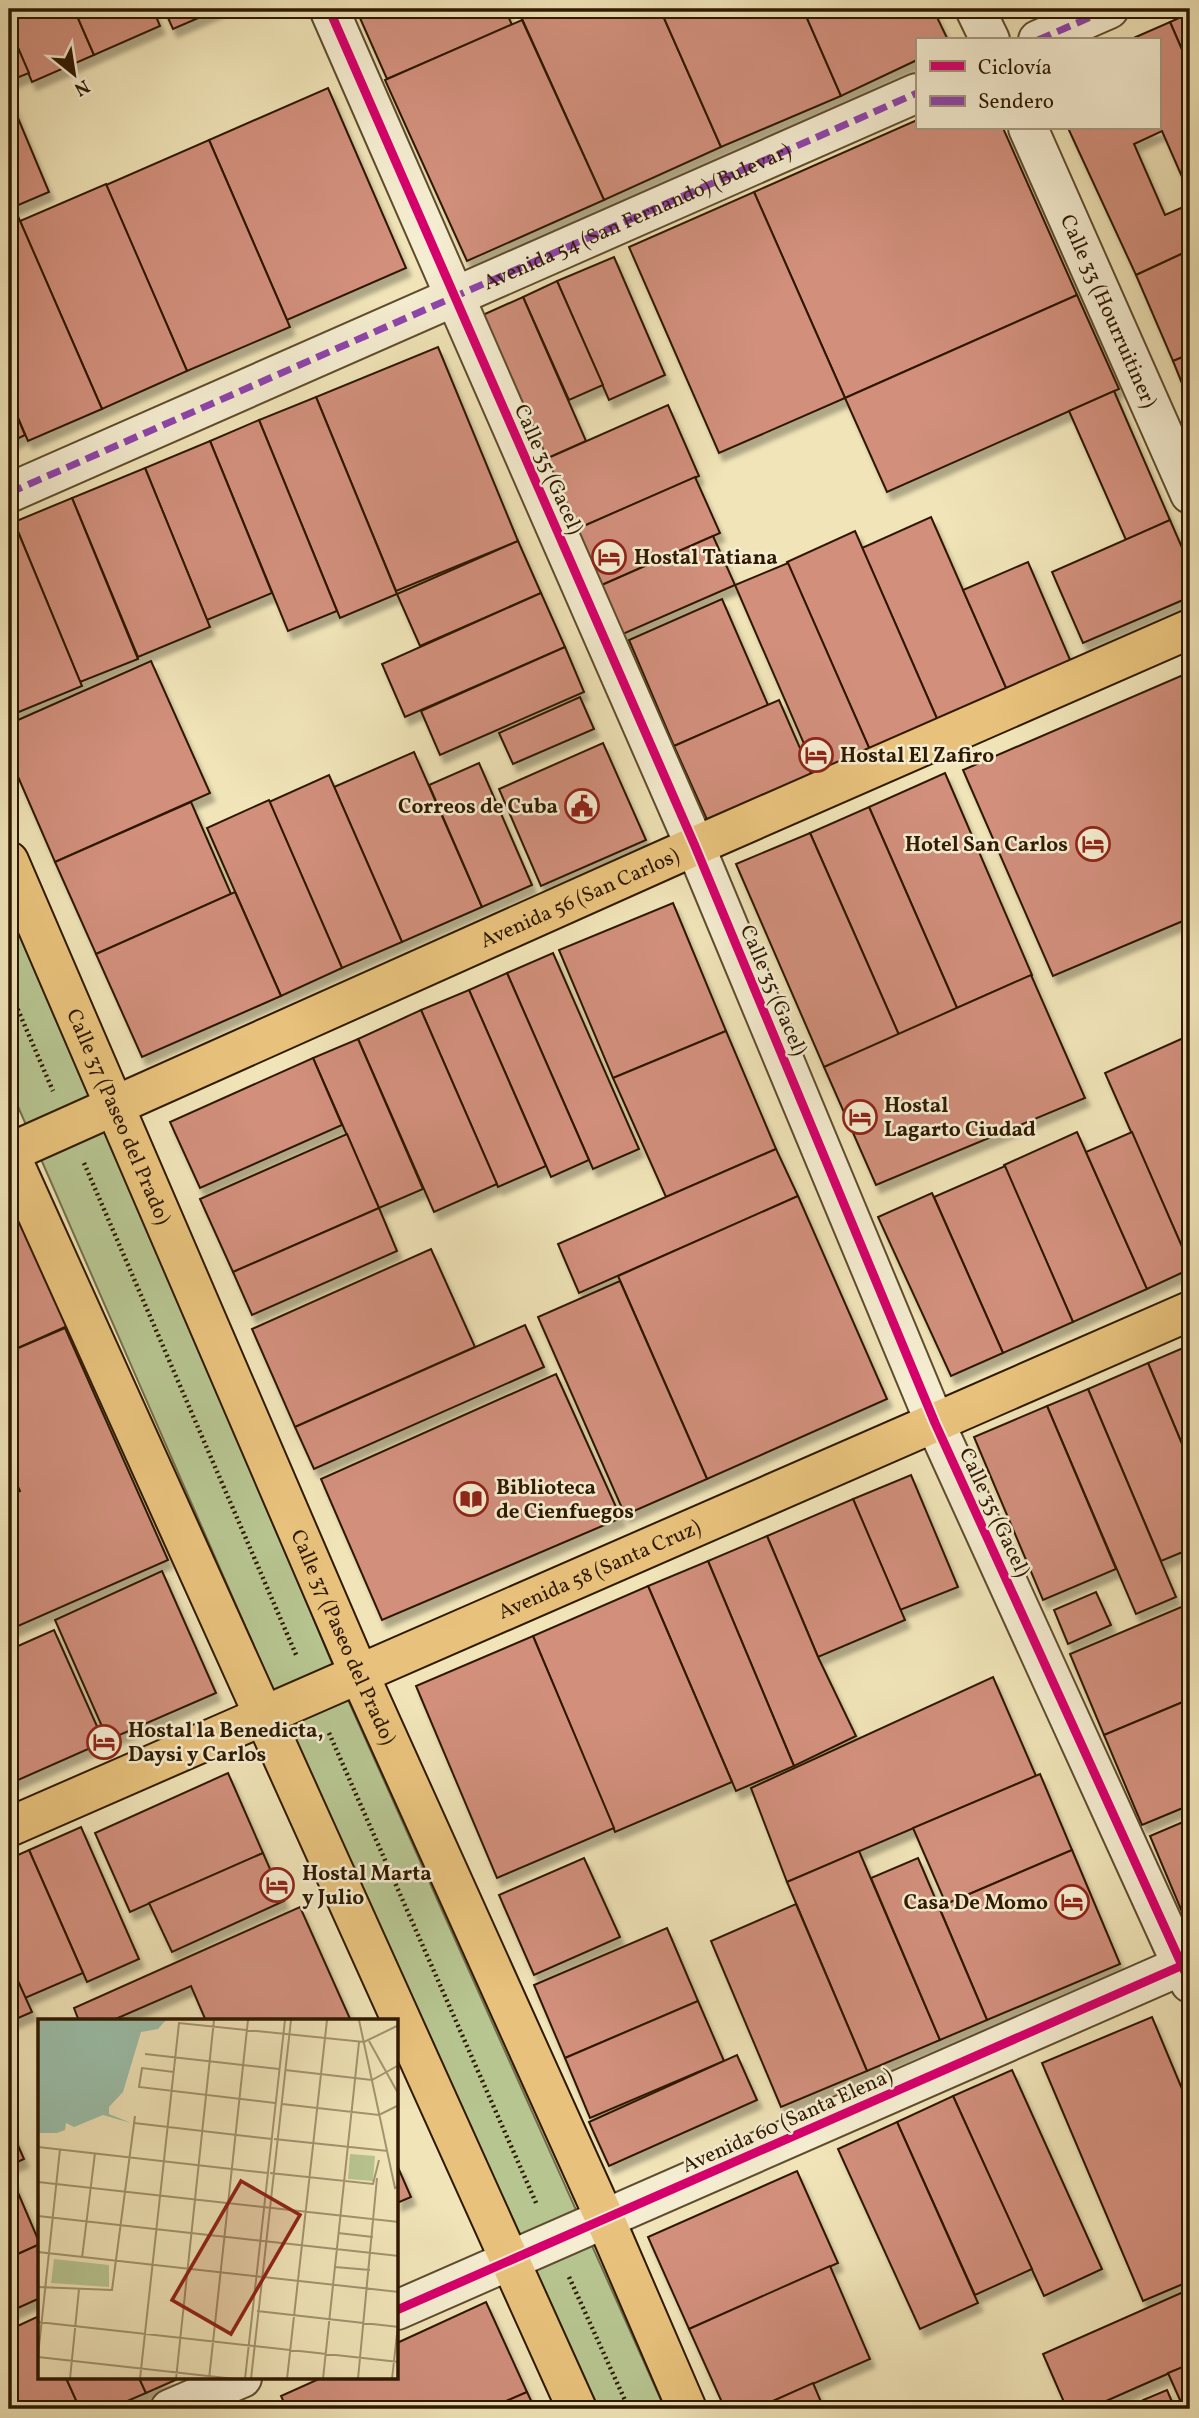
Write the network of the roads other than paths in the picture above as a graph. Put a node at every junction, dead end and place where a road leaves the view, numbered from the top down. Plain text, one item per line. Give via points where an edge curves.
1 (329, 9) edge
2 (975, 9) edge
3 (1110, 9) edge
4 (989, 38) edge
5 (1043, 38) edge
6 (916, 93) edge
7 (1029, 130) edge
8 (454, 296) junction
9 (9, 493) edge
10 (1190, 495) edge
11 (1190, 629) edge
12 (695, 846) junction
13 (9, 861) edge
14 (115, 1106) junction
15 (9, 1153) edge
16 (1190, 1311) edge
17 (935, 1423) junction
18 (359, 1674) junction
19 (262, 1716) junction
20 (9, 1828) edge
21 (1188, 1970) edge
22 (605, 2219) junction
23 (509, 2260) junction
24 (399, 2309) edge
25 (237, 2380) edge
26 (170, 2409) edge
27 (577, 2409) edge
28 (687, 2409) edge

1 - 8 street, Calle 35 (Gacel)
2 - 4 street
3 - 5 street
6 - 8 street, Avenida 54 (San Fernando) (Bulevar)
7 - 10 street, Calle 33 (Hourruitiner)
8 - 9 street, Avenida 54 (San Fernando) (Bulevar)
8 - 12 street, Calle 35 (Gacel)
11 - 12 main road, Avenida 56 (San Carlos)
12 - 14 main road, Avenida 56 (San Carlos)
12 - 17 street, Calle 35 (Gacel)
13 - 14 main road, Calle 37 (Paseo del Prado)
14 - 15 main road, Avenida 56 (San Carlos)
14 - 18 main road, Calle 37 (Paseo del Prado)
15 - 19 main road
16 - 17 main road, Avenida 58 (Santa Cruz)
17 - 18 main road, Avenida 58 (Santa Cruz)
17 - 21 street, Calle 35 (Gacel)
18 - 19 main road, Avenida 58 (Santa Cruz)
18 - 22 main road, Calle 37 (Paseo del Prado)
19 - 20 main road, Avenida 58 (Santa Cruz)
19 - 23 main road
21 - 22 street, Avenida 60 (Santa Elena)
22 - 23 street, Avenida 60 (Santa Elena)
22 - 28 main road, Calle 37 (Paseo del Prado)
23 - 24 street, Avenida 60 (Santa Elena)
23 - 27 main road
25 - 26 street

